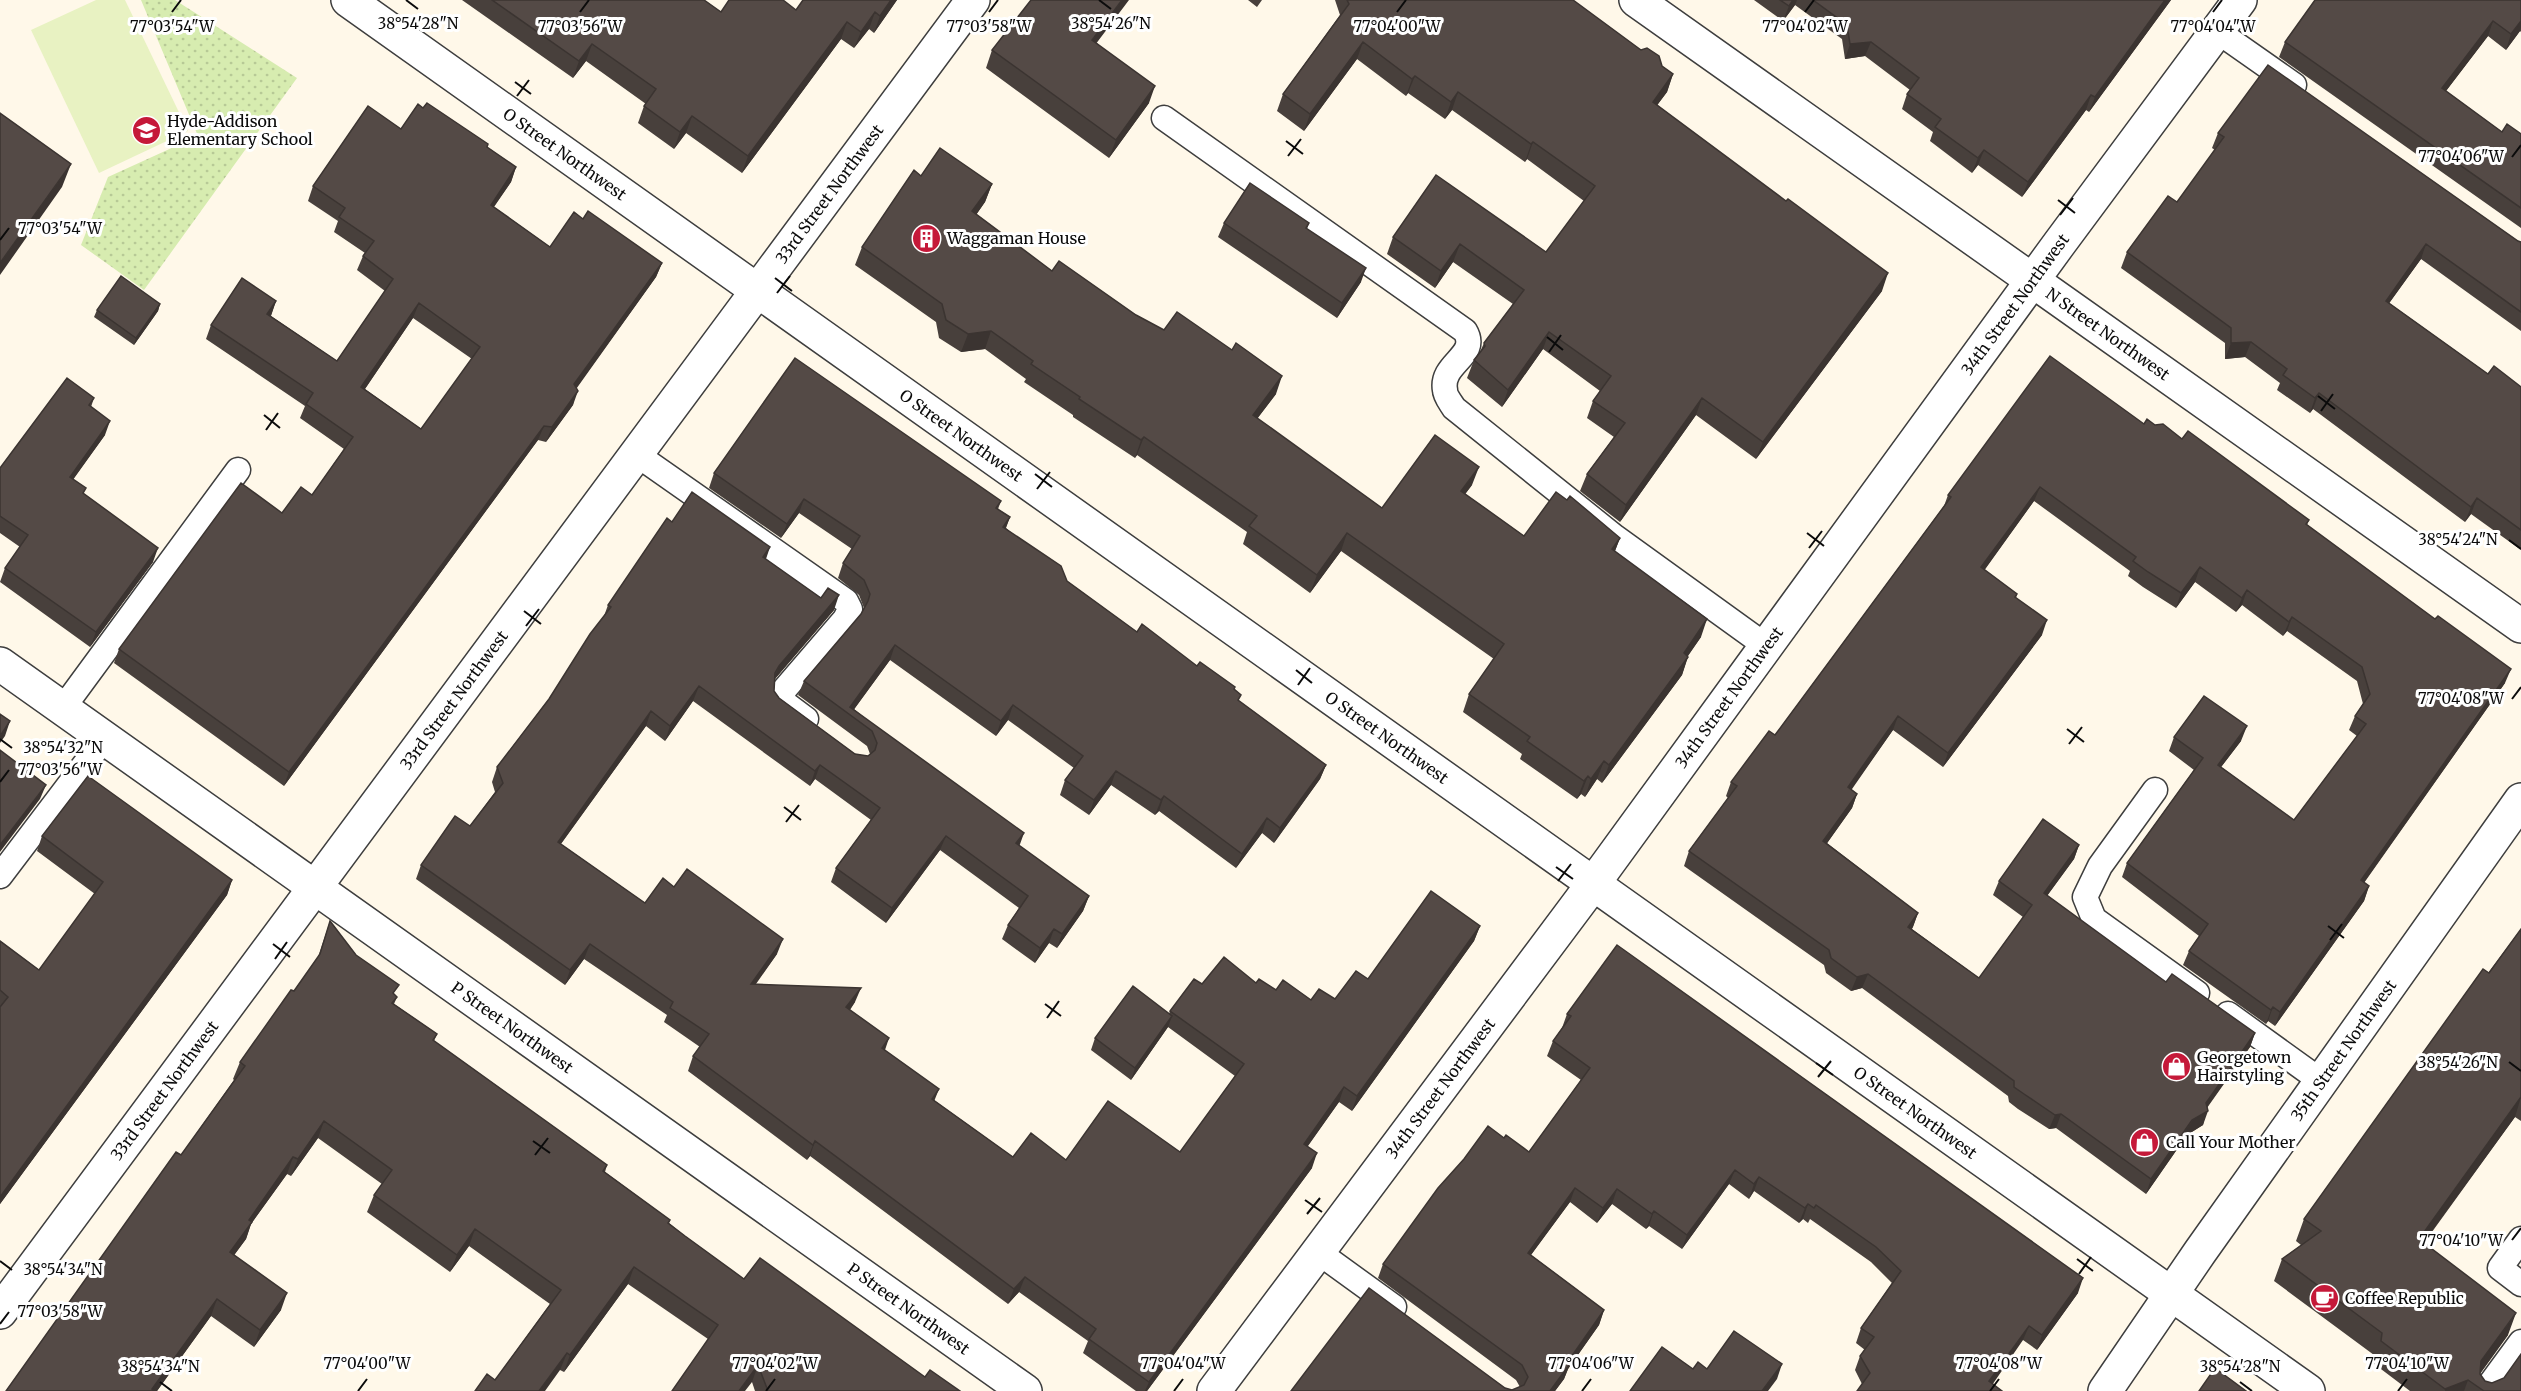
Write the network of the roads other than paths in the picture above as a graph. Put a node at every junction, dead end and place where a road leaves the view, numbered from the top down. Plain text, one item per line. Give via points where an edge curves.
1 (348, 0) edge
2 (973, 0) edge
3 (1636, 0) edge
4 (2240, 0) edge
5 (383, 10) edge
6 (2217, 31) junction
7 (2312, 97) edge
8 (1164, 118) dead end
9 (2032, 281) junction
10 (756, 290) junction
11 (636, 454) junction
12 (237, 470) dead end
13 (2521, 626) edge
14 (1766, 646) junction
15 (0, 664) edge
16 (63, 708) junction
17 (820, 729) edge
18 (104, 739) junction
19 (2155, 789) dead end
20 (2521, 800) edge
21 (0, 876) edge
22 (1593, 884) junction
23 (315, 888) junction
24 (2321, 1081) junction
25 (2521, 1239) edge
26 (1318, 1252) junction
27 (2521, 1284) edge
28 (2172, 1294) junction
29 (0, 1312) edge
30 (1415, 1323) edge
31 (2521, 1342) edge
32 (1025, 1391) edge
33 (1214, 1391) edge
34 (2105, 1391) edge
35 (2308, 1391) edge
36 (2485, 1391) edge

1 - 5 street, O Street Northwest
2 - 10 street, 33rd Street Northwest
3 - 9 street, N Street Northwest
4 - 6 street, 34th Street Northwest
5 - 10 street, O Street Northwest
6 - 7 lane
6 - 9 street, 34th Street Northwest
8 - 14 lane via 1465,331 1469,346 1446,375 1444,391 1454,408 1615,537
9 - 13 street, N Street Northwest
9 - 14 street, 34th Street Northwest
10 - 11 street, 33rd Street Northwest
10 - 22 street, O Street Northwest
11 - 17 lane via 846,601 850,609 845,619 784,690 782,701
11 - 23 street, 33rd Street Northwest
12 - 16 lane
14 - 22 street, 34th Street Northwest
15 - 16 street, P Street Northwest
16 - 18 street, P Street Northwest
18 - 21 lane
18 - 23 street, P Street Northwest
19 - 24 lane via 2100,866 2085,897 2094,919
20 - 24 street, 35th Street Northwest
22 - 26 street, 34th Street Northwest
22 - 28 street, O Street Northwest
23 - 29 street, 33rd Street Northwest
23 - 32 street, P Street Northwest
24 - 28 street, 35th Street Northwest
25 - 27 lane via 2500,1268
26 - 30 lane
26 - 33 street, 34th Street Northwest
28 - 34 street, 35th Street Northwest
28 - 35 street, O Street Northwest
31 - 36 lane

